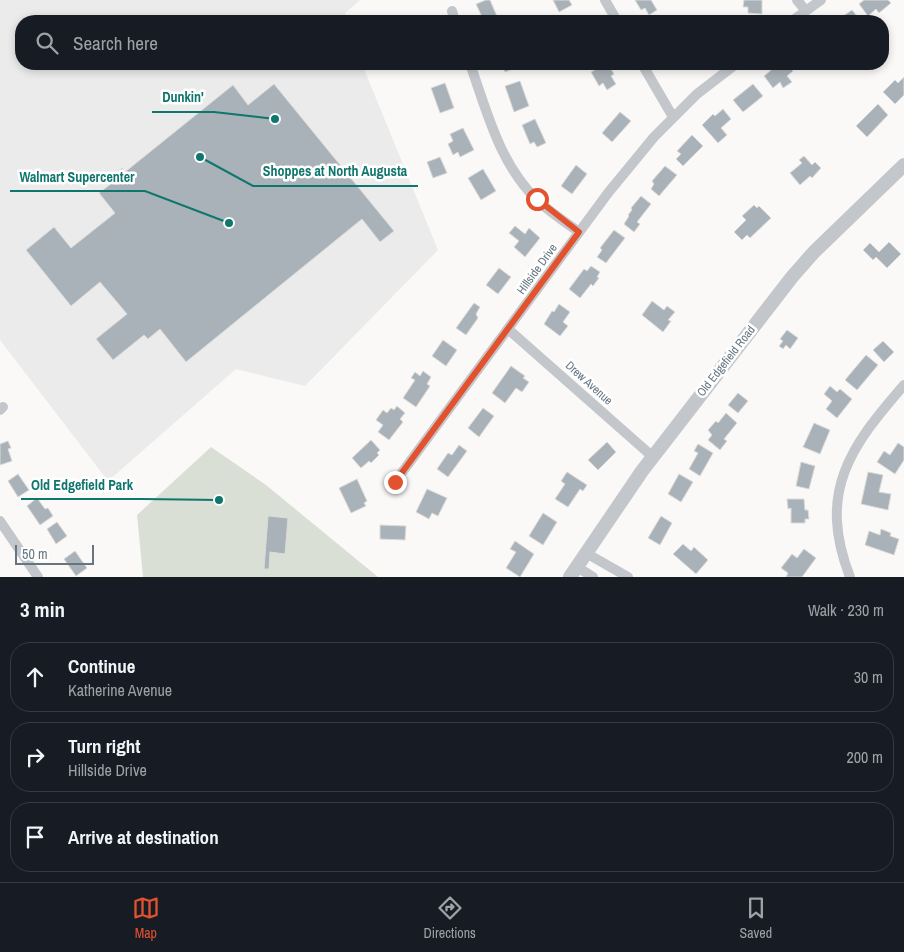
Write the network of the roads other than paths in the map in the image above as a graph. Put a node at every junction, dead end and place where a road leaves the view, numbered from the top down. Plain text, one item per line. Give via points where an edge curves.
1 (605, 0) edge
2 (797, 0) edge
3 (821, 0) edge
4 (452, 11) dead end
5 (806, 11) junction
6 (453, 15) edge
7 (614, 15) edge
8 (800, 15) edge
9 (472, 70) edge
10 (645, 70) edge
11 (728, 70) edge
12 (672, 117) junction
13 (904, 164) edge
14 (579, 232) junction
15 (508, 329) junction
16 (904, 385) edge
17 (652, 456) junction
18 (395, 482) dead end
19 (0, 521) edge
20 (586, 553) junction
21 (574, 572) edge
22 (38, 577) edge
23 (593, 577) edge
24 (628, 577) edge
25 (850, 577) edge

1 - 7 street
2 - 5 street
3 - 5 street
4 - 6 street
5 - 8 street
9 - 14 street via 498,141 512,169 537,199
10 - 12 street
11 - 12 street, Hillside Drive
12 - 14 street, Hillside Drive
13 - 17 street, Old Edgefield Road via 792,277
14 - 15 street, Hillside Drive
15 - 17 street, Drew Avenue
15 - 18 street, Hillside Drive
16 - 25 street via 858,443 841,481 838,530
17 - 20 street, Old Edgefield Road
19 - 22 street
20 - 21 street, Old Edgefield Road
20 - 24 street
21 - 23 street

